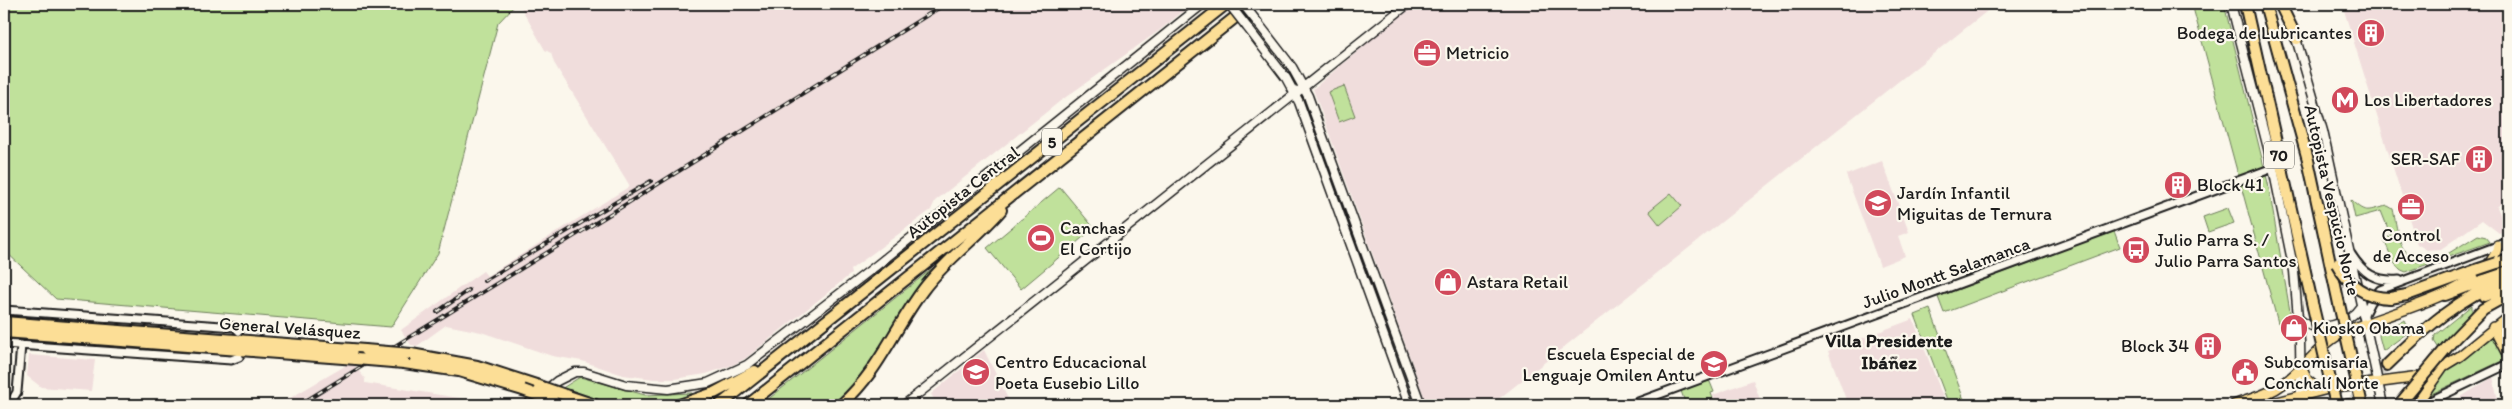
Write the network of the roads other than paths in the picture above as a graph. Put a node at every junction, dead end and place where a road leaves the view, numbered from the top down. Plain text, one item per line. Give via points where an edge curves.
1 (1203, 4) edge
2 (1227, 4) edge
3 (1243, 4) edge
4 (1252, 4) edge
5 (1408, 4) edge
6 (2231, 4) edge
7 (2245, 4) edge
8 (2265, 4) edge
9 (2280, 4) edge
10 (2285, 4) edge
11 (2297, 39) junction
12 (1304, 87) junction
13 (1295, 94) junction
14 (2273, 168) junction
15 (1018, 190) junction
16 (1356, 228) junction
17 (1346, 232) junction
18 (2325, 236) junction
19 (2508, 242) edge
20 (2498, 246) junction
21 (2351, 253) junction
22 (2508, 259) edge
23 (2508, 271) edge
24 (2407, 279) junction
25 (2508, 279) edge
26 (2508, 287) edge
27 (2445, 295) junction
28 (2508, 295) edge
29 (2361, 306) junction
30 (4, 310) edge
31 (2508, 316) edge
32 (2299, 319) junction
33 (2364, 320) junction
34 (4, 322) edge
35 (2493, 327) junction
36 (239, 331) dead end
37 (4, 332) edge
38 (4, 344) edge
39 (21, 345) junction
40 (790, 349) junction
41 (2508, 356) edge
42 (239, 357) dead end
43 (2508, 364) edge
44 (2301, 367) junction
45 (2442, 368) junction
46 (2378, 382) junction
47 (2320, 391) junction
48 (2301, 395) junction
49 (566, 401) edge
50 (556, 403) edge
51 (2384, 404) edge
52 (9, 405) edge
53 (527, 405) edge
54 (595, 405) edge
55 (679, 405) edge
56 (720, 405) edge
57 (748, 405) edge
58 (841, 405) edge
59 (904, 405) edge
60 (1409, 405) edge
61 (1421, 405) edge
62 (1630, 405) edge
63 (2234, 405) edge
64 (2265, 405) edge
65 (2301, 405) edge
66 (2336, 405) edge
67 (2362, 405) edge
68 (2399, 405) edge
69 (2416, 405) edge
70 (2422, 405) edge

1 - 53 main road via 747,365 708,382 668,389 626,385 574,372 557,380
2 - 13 main road, bridge via 1274,62
2 - 40 highway, Autopista Central / 5
3 - 12 main road, bridge via 1292,66
4 - 15 highway, Autopista Central / 5
5 - 12 main road
6 - 14 main road
7 - 66 highway, 70, bridge
8 - 18 highway, Autopista Vespucio Norte / 70 via 2300,129
9 - 11 highway
10 - 11 main road
11 - 21 main road via 2323,131
12 - 13 main road
12 - 16 main road
13 - 17 main road
13 - 59 main road
14 - 32 main road via 2294,271
14 - 62 street, Julio Montt Salamanca
15 - 57 highway, Autopista Central / 5
15 - 58 highway via 923,290 872,372
16 - 17 main road
16 - 61 main road
17 - 60 main road
18 - 22 highway, bridge via 2344,276 2372,296 2390,298 2407,295
18 - 67 highway, Autopista Vespucio Norte / 70, bridge
19 - 20 street
20 - 24 street
20 - 27 main road via 2494,257 2483,269
21 - 24 street via 2362,270 2372,277 2385,281
21 - 29 main road
23 - 27 highway
24 - 33 street via 2380,290 2370,302
25 - 26 highway via 2471,296 2443,314 2389,367 2452,315 2474,301
27 - 33 main road
28 - 68 highway, bridge via 2483,309
29 - 32 main road via 2346,321 2327,326 2312,327
29 - 33 main road
30 - 36 street via 235,327
31 - 35 main road
32 - 44 main road
33 - 44 main road via 2327,343
33 - 46 main road
34 - 49 highway, General Velásquez, bridge via 411,354 478,366 539,386
35 - 41 main road
35 - 45 main road
37 - 50 highway, General Velásquez, bridge via 404,363 459,371
38 - 39 street
39 - 42 street via 231,360
39 - 52 street via 17,392
40 - 55 highway via 722,389
40 - 56 highway, Autopista Central / 5
43 - 70 street
44 - 47 main road via 2307,380
44 - 48 main road
44 - 63 main road via 2278,387
45 - 46 main road via 2417,377
45 - 69 main road
46 - 47 main road
46 - 51 main road
47 - 48 main road
48 - 64 main road
48 - 65 main road
49 - 50 highway, General Velásquez
49 - 54 highway

